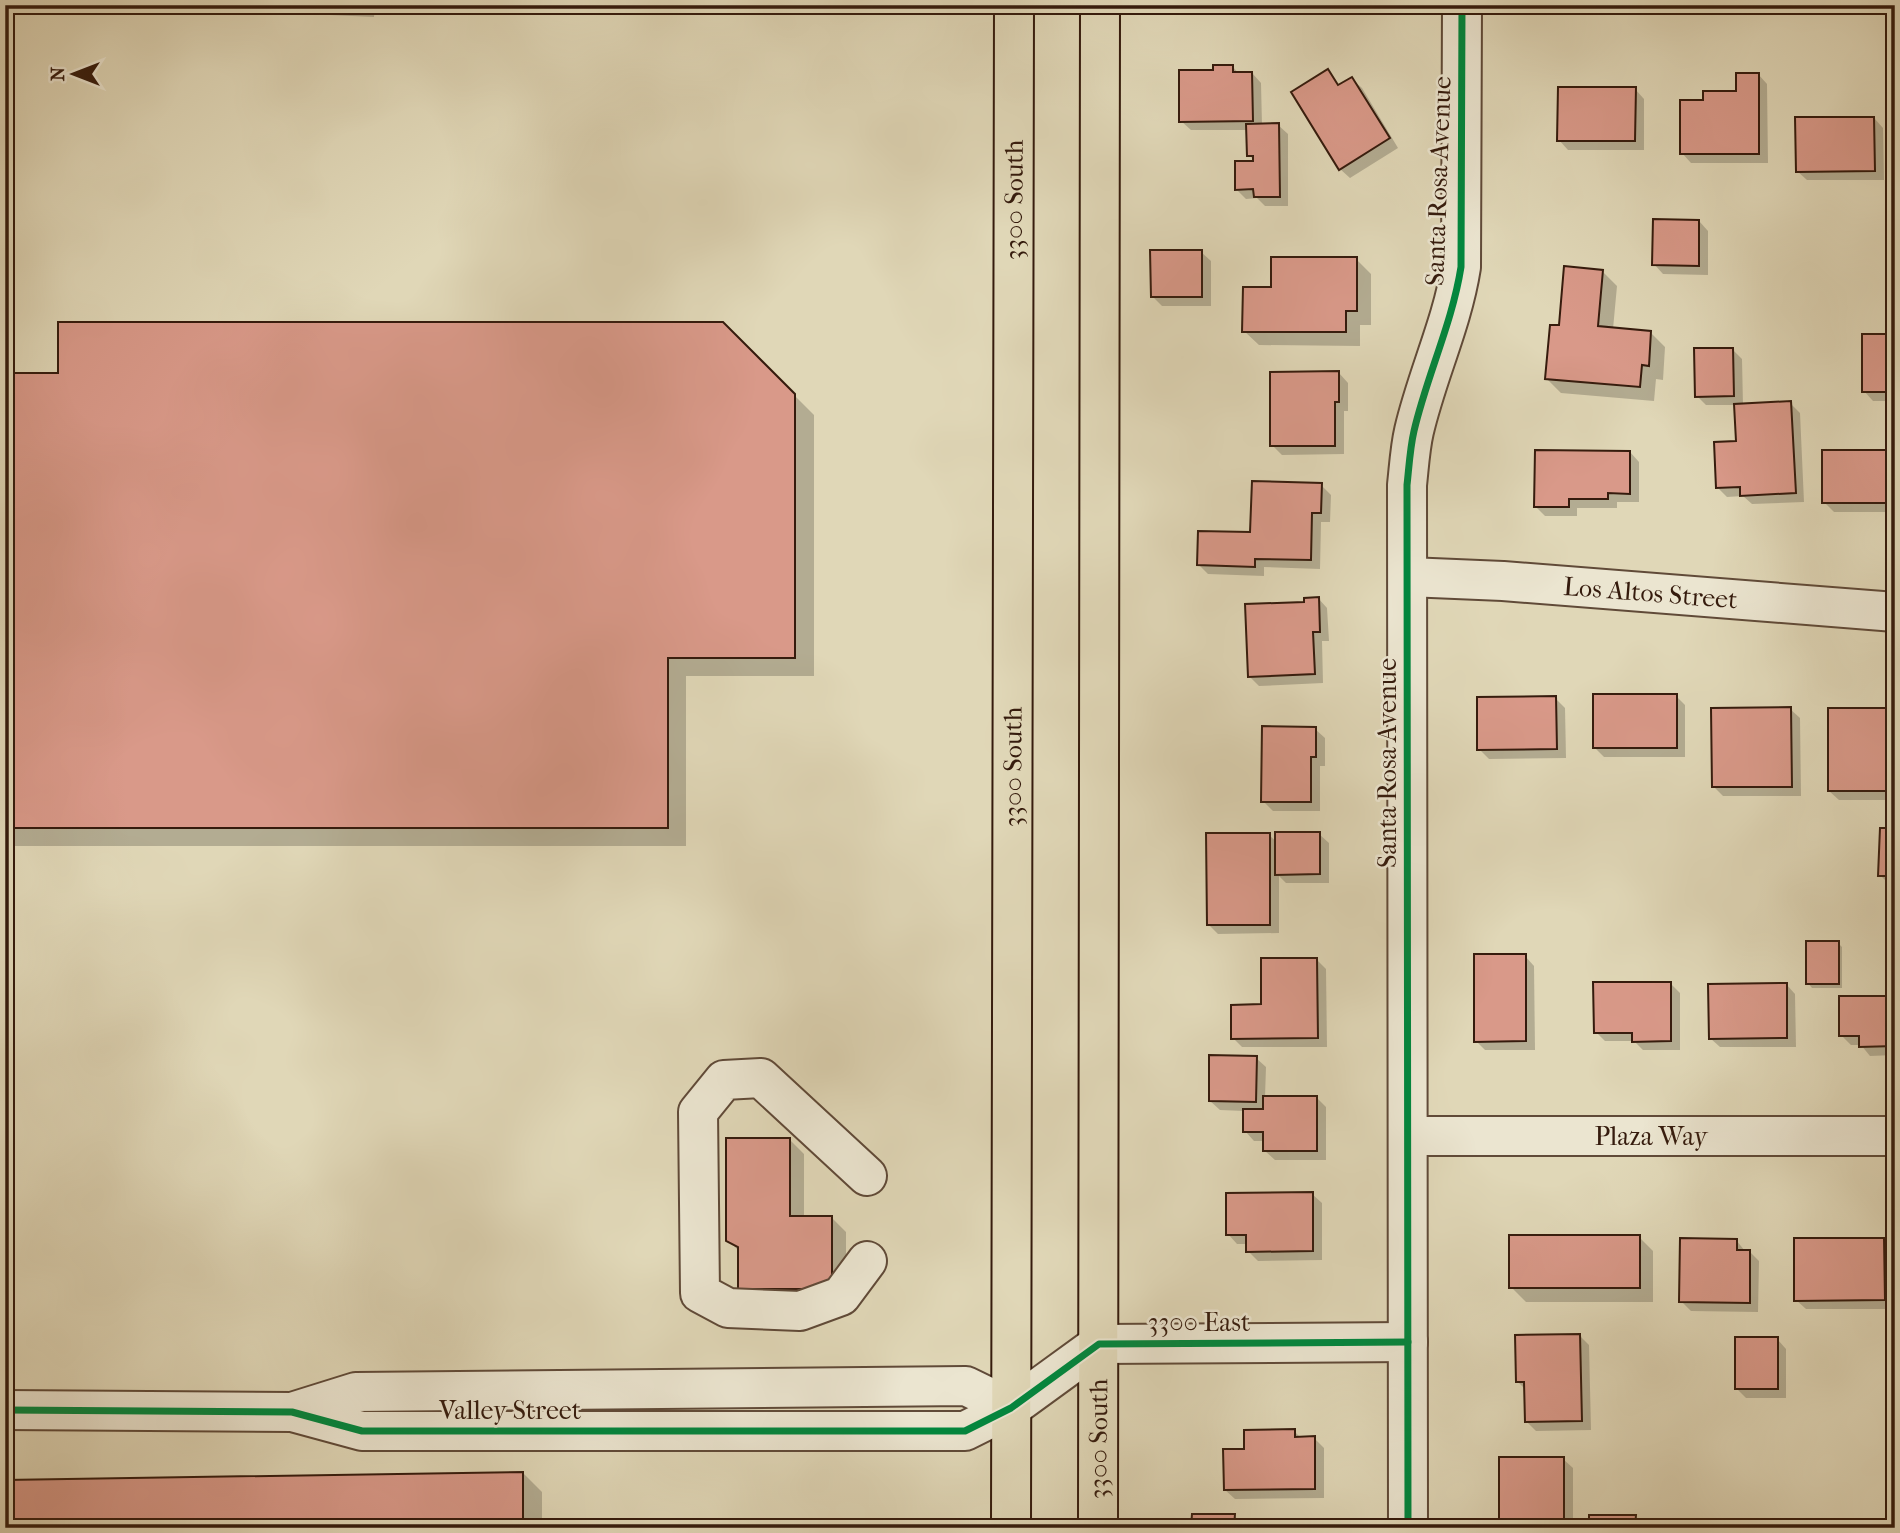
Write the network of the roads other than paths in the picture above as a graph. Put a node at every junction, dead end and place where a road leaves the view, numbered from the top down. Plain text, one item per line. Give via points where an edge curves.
1 (1014, 5) edge
2 (1100, 5) edge
3 (1462, 5) edge
4 (1408, 577) junction
5 (1895, 612) edge
6 (1408, 1136) junction
7 (1895, 1136) edge
8 (867, 1176) dead end
9 (867, 1261) dead end
10 (1408, 1342) junction
11 (1099, 1344) junction
12 (1011, 1408) junction
13 (5, 1410) edge
14 (1011, 1528) edge
15 (1098, 1528) edge
16 (1408, 1528) edge

1 - 12 main road, 3300 South
2 - 11 main road, 3300 South
3 - 4 street, Santa Rosa Avenue via 1461,267 1457,296 1414,431 1407,485
4 - 5 street, Los Altos Street
4 - 6 street, Santa Rosa Avenue
6 - 7 street, Plaza Way
6 - 10 street, Santa Rosa Avenue
8 - 9 street via 761,1078 724,1080 698,1112 700,1293 728,1308 800,1311 841,1296
10 - 11 street, 3300 East
10 - 16 street, Santa Rosa Avenue
11 - 12 street
11 - 15 main road, 3300 South
12 - 13 street, Valley Street via 965,1431 362,1431 292,1412
12 - 14 main road, 3300 South

